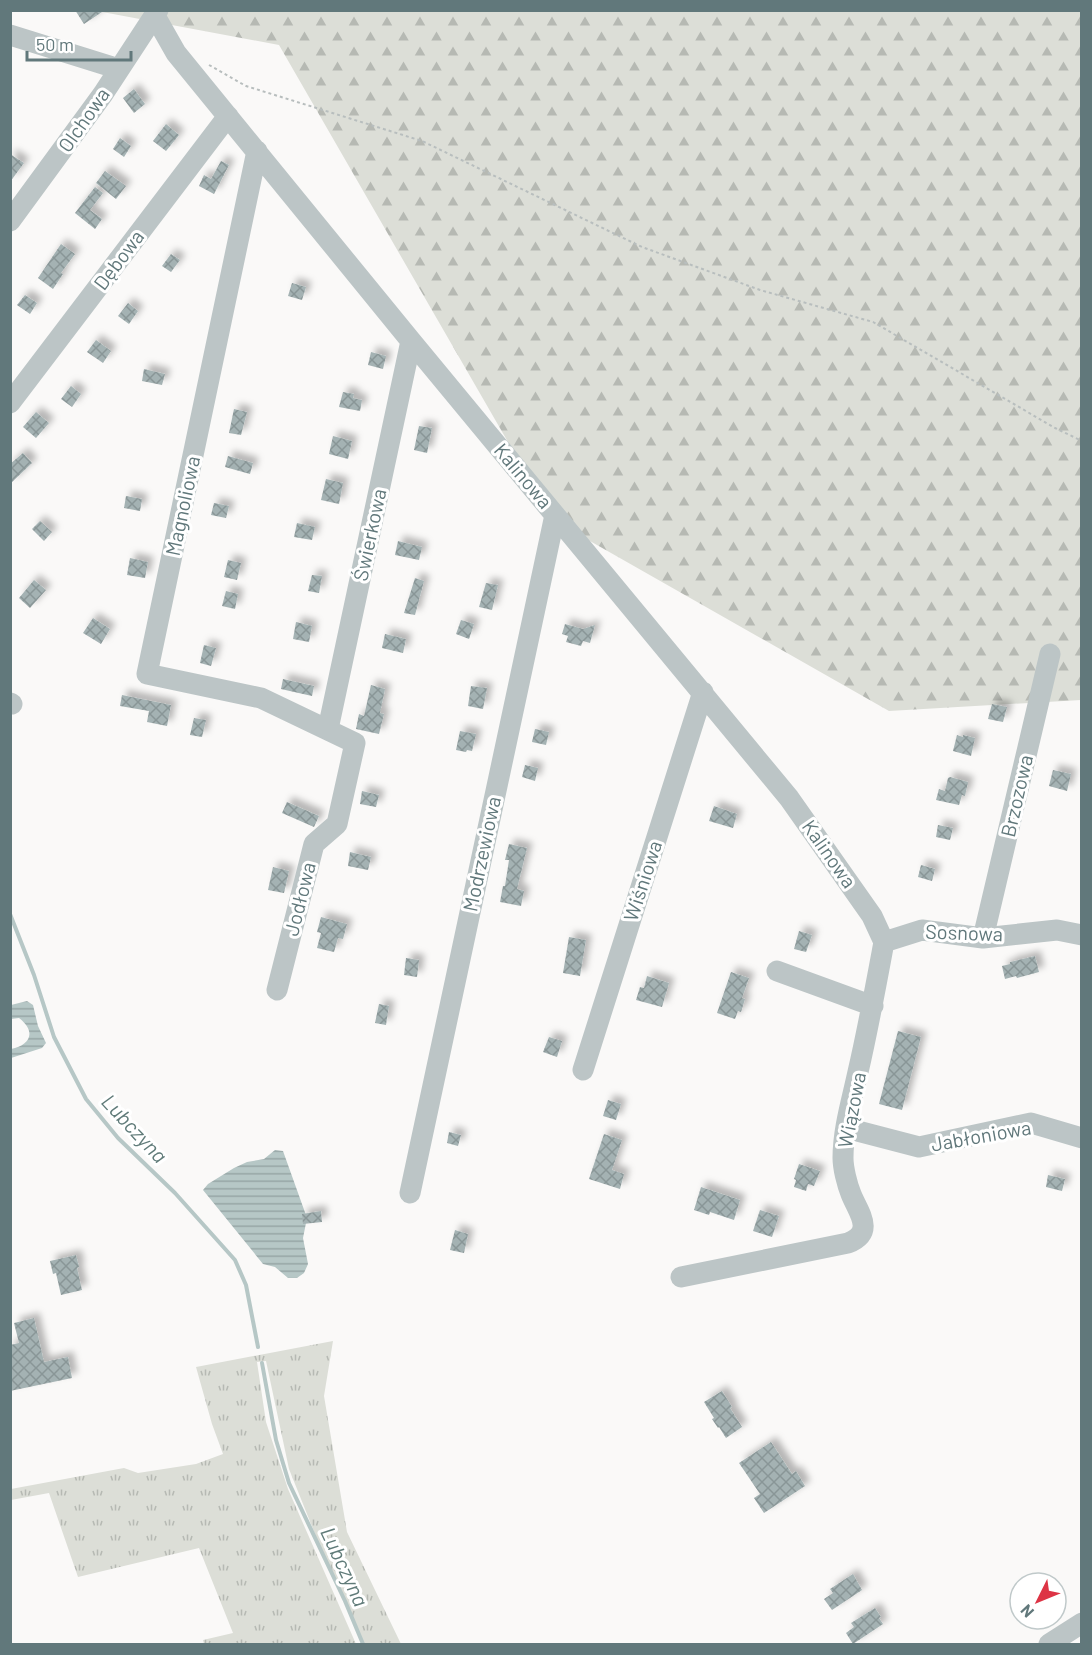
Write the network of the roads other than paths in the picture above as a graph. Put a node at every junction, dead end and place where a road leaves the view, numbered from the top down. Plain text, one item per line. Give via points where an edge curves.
1 (156, 13) edge
2 (10, 35) edge
3 (119, 69) junction
4 (228, 116) junction
5 (257, 152) junction
6 (10, 221) edge
7 (411, 341) junction
8 (10, 404) edge
9 (555, 515) junction
10 (1050, 654) dead end
11 (703, 692) junction
12 (328, 729) junction
13 (1082, 935) edge
14 (983, 938) junction
15 (884, 942) junction
16 (777, 971) dead end
17 (277, 990) dead end
18 (873, 1006) junction
19 (583, 1070) dead end
20 (846, 1128) junction
21 (1082, 1138) edge
22 (410, 1193) dead end
23 (681, 1277) dead end
24 (1082, 1623) edge
25 (1049, 1644) edge

1 - 3 street, Olchowa
1 - 4 street, Kalinowa via 176,53
2 - 3 street
3 - 6 street, Olchowa
4 - 5 street, Kalinowa
4 - 8 street, Dębowa
5 - 7 street, Kalinowa
5 - 12 street, Magnoliowa via 147,674 261,698
7 - 9 street, Kalinowa
7 - 12 street, Świerkowa
9 - 11 street, Kalinowa
9 - 22 street, Modrzewiowa
10 - 14 street, Brzozowa
11 - 15 street, Kalinowa via 789,798 872,916
11 - 19 street, Wiśniowa
12 - 17 street, Jodłowa via 355,743 337,824 314,844
13 - 14 street, Sosnowa via 1057,930
14 - 15 street, Sosnowa via 922,930
15 - 18 street, Wiązowa
16 - 18 street
18 - 20 street, Wiązowa
20 - 21 street, Jabłoniowa via 919,1147 1031,1123
20 - 23 street, Wiązowa via 843,1160 864,1227 856,1240
24 - 25 street

